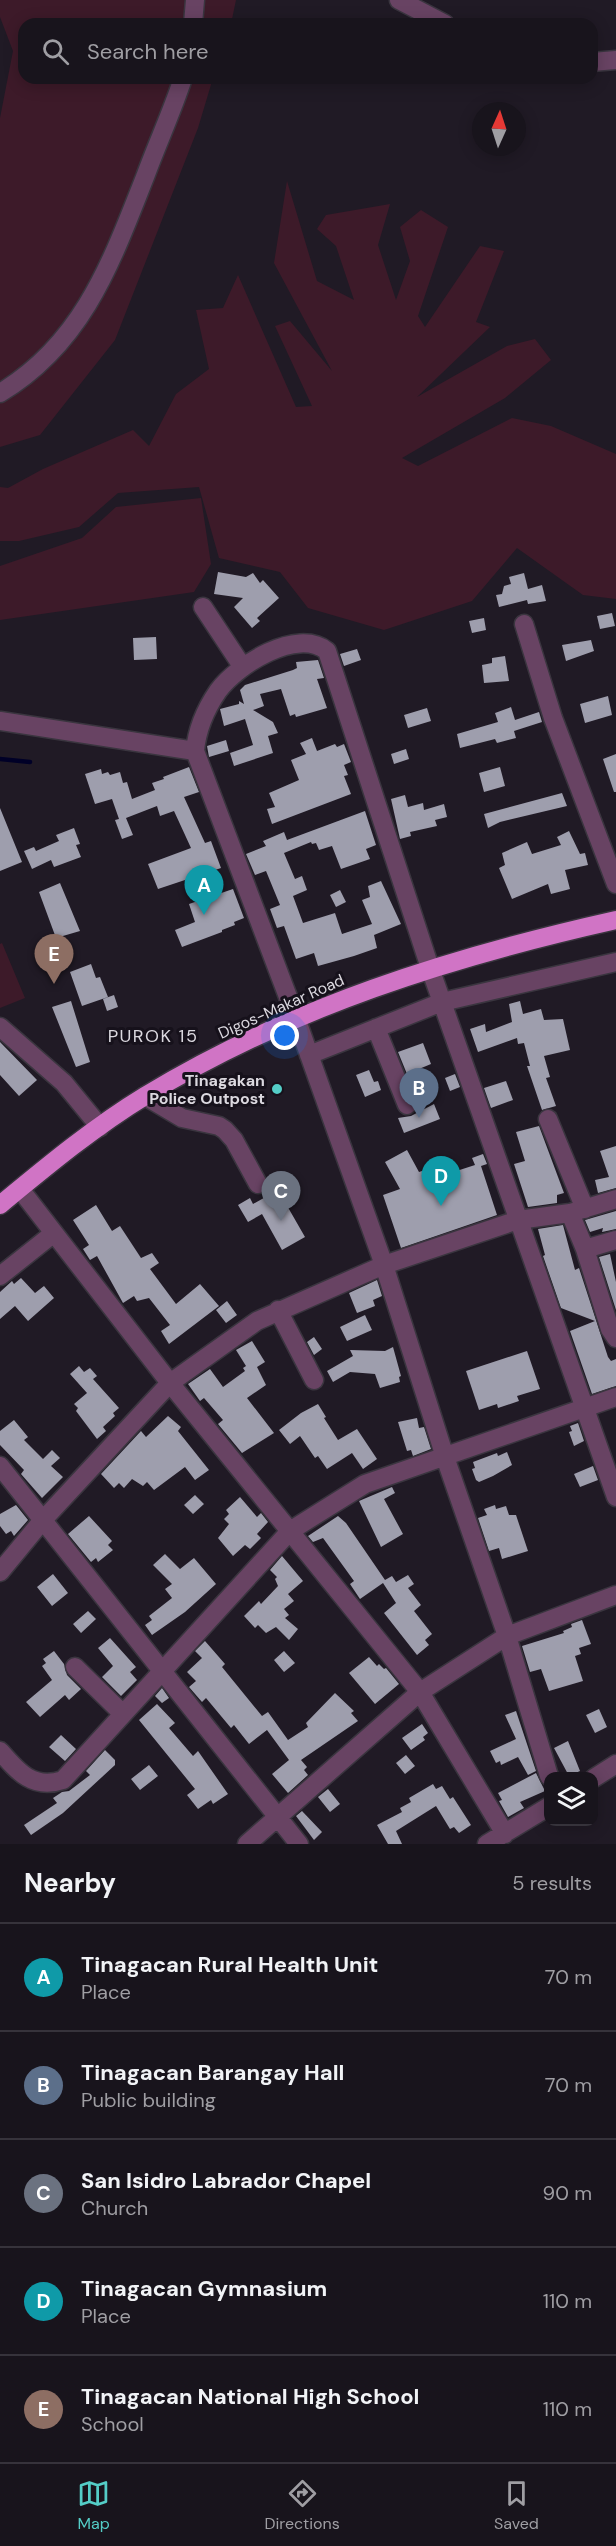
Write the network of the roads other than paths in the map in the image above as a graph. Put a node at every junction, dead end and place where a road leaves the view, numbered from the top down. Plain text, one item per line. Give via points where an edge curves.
1 (195, 0) edge
2 (399, 0) edge
3 (194, 18) edge
4 (434, 18) edge
5 (616, 60) edge
6 (598, 62) edge
7 (181, 84) edge
8 (0, 393) edge
9 (203, 607) dead end
10 (524, 624) dead end
11 (242, 666) junction
12 (0, 721) edge
13 (195, 752) junction
14 (615, 881) edge
15 (616, 920) edge
16 (616, 962) edge
17 (430, 968) junction
18 (442, 1002) junction
19 (296, 1017) junction
20 (0, 1027) edge
21 (376, 1028) junction
22 (309, 1055) junction
23 (145, 1096) junction
24 (407, 1105) dead end
25 (548, 1119) dead end
26 (100, 1127) junction
27 (258, 1184) dead end
28 (20, 1189) junction
29 (616, 1199) edge
30 (0, 1205) edge
31 (578, 1211) junction
32 (518, 1220) junction
33 (54, 1233) junction
34 (616, 1240) edge
35 (585, 1248) junction
36 (384, 1265) junction
37 (0, 1276) edge
38 (278, 1310) junction
39 (616, 1338) edge
40 (314, 1380) dead end
41 (171, 1383) junction
42 (616, 1397) edge
43 (584, 1406) junction
44 (445, 1456) junction
45 (0, 1466) edge
46 (616, 1497) edge
47 (42, 1521) junction
48 (290, 1531) junction
49 (0, 1572) edge
50 (616, 1595) edge
51 (507, 1636) junction
52 (75, 1667) dead end
53 (162, 1669) junction
54 (420, 1692) junction
55 (122, 1713) junction
56 (0, 1751) edge
57 (616, 1764) edge
58 (548, 1772) edge
59 (598, 1775) edge
60 (544, 1810) edge
61 (279, 1818) junction
62 (505, 1834) junction
63 (247, 1844) edge
64 (299, 1844) edge
65 (487, 1844) edge

1 - 3 street
2 - 4 street
5 - 6 street
7 - 8 street via 116,250 82,316 33,372
9 - 11 street
10 - 14 street via 553,718
11 - 13 street via 219,690 205,713 197,731
11 - 17 street via 285,646 308,642 327,651
12 - 13 street
13 - 19 street
15 - 17 highway, Digos-Makar Road via 538,937
16 - 18 street
17 - 18 street
17 - 19 highway, Digos-Makar Road
18 - 21 street
18 - 32 street
19 - 22 street
19 - 23 highway, Digos-Makar Road
20 - 26 street via 64,1083
21 - 22 street
21 - 24 street
22 - 36 street
23 - 26 highway, Digos-Makar Road
23 - 27 street via 182,1118 225,1130
25 - 31 street
26 - 28 highway, Digos-Makar Road
28 - 30 highway, Digos-Makar Road
28 - 33 street
29 - 31 street
31 - 32 street
31 - 35 street
32 - 36 street
32 - 43 street
33 - 37 street
33 - 41 street
34 - 35 street
35 - 39 street
36 - 38 street
36 - 44 street
38 - 40 street
38 - 41 street
41 - 47 street
41 - 48 street
42 - 43 street
43 - 44 street
43 - 46 street
44 - 48 street via 365,1484
44 - 51 street
45 - 47 street
47 - 49 street
47 - 53 street
48 - 53 street
48 - 54 street
50 - 51 street
51 - 54 street
51 - 58 street
52 - 55 street
53 - 55 street
53 - 61 street
54 - 61 street
54 - 62 street
55 - 56 street via 71,1773 53,1783 34,1782 21,1776
57 - 59 street
60 - 62 street
61 - 63 street
61 - 64 street
62 - 65 street

